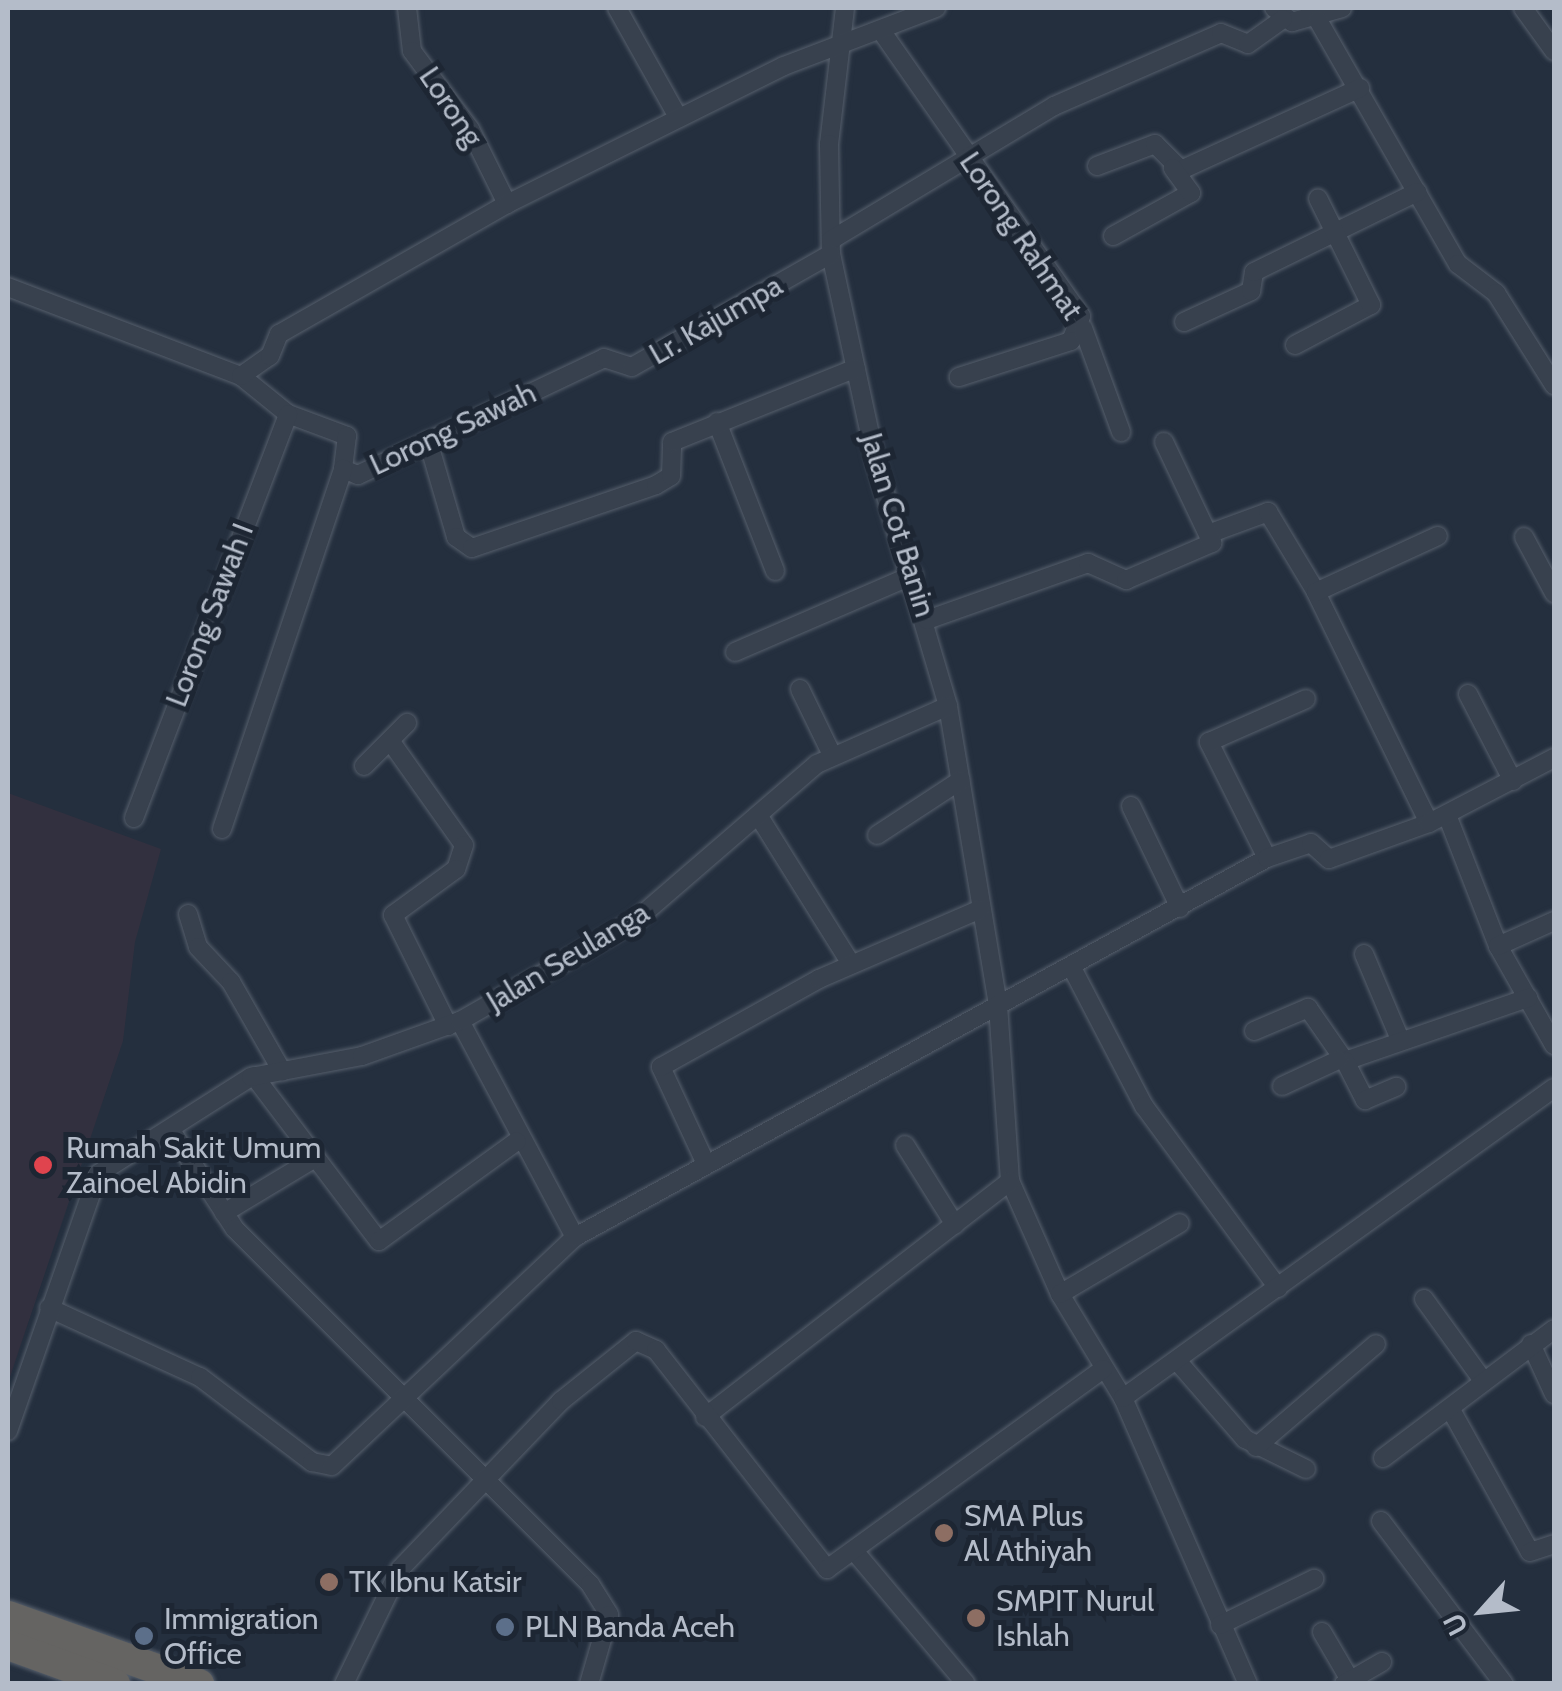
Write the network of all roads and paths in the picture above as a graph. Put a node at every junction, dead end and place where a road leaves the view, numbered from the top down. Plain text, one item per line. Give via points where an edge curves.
1 (407, 8) edge
2 (617, 8) edge
3 (845, 8) edge
4 (936, 8) edge
5 (1342, 8) edge
6 (1524, 8) edge
7 (1279, 13) edge
8 (1318, 20) junction
9 (882, 32) junction
10 (842, 42) junction
11 (1554, 51) edge
12 (1360, 88) junction
13 (678, 117) junction
14 (967, 156) junction
15 (1097, 166) dead end
16 (1173, 168) junction
17 (1418, 192) junction
18 (1318, 198) dead end
19 (507, 204) junction
20 (1335, 231) junction
21 (1113, 236) dead end
22 (831, 247) junction
23 (8, 287) edge
24 (1184, 322) dead end
25 (1082, 328) junction
26 (1294, 345) dead end
27 (1547, 352) edge
28 (598, 360) joint
29 (856, 368) junction
30 (241, 376) junction
31 (960, 377) dead end
32 (1554, 386) edge
33 (288, 414) junction
34 (717, 422) junction
35 (1121, 432) dead end
36 (428, 441) junction
37 (1164, 442) dead end
38 (343, 469) junction
39 (1210, 532) junction
40 (1438, 536) dead end
41 (1524, 538) dead end
42 (775, 571) dead end
43 (913, 575) junction
44 (1316, 592) junction
45 (1554, 593) edge
46 (928, 620) junction
47 (734, 652) dead end
48 (800, 689) dead end
49 (1468, 694) dead end
50 (1306, 699) dead end
51 (948, 706) junction
52 (407, 724) dead end
53 (391, 742) junction
54 (832, 755) junction
55 (1554, 758) edge
56 (364, 766) dead end
57 (962, 780) junction
58 (1513, 781) junction
59 (1131, 806) dead end
60 (758, 815) junction
61 (1447, 815) junction
62 (134, 818) dead end
63 (1428, 823) junction
64 (222, 829) dead end
65 (877, 835) dead end
66 (1267, 858) junction
67 (1180, 908) junction
68 (981, 909) junction
69 (188, 914) dead end
70 (1554, 921) edge
71 (1498, 946) junction
72 (1364, 954) dead end
73 (852, 964) junction
74 (1071, 966) junction
75 (1528, 998) junction
76 (998, 1005) junction
77 (454, 1023) junction
78 (1254, 1031) dead end
79 (1399, 1036) junction
80 (1554, 1045) edge
81 (1341, 1060) junction
82 (282, 1071) junction
83 (254, 1076) junction
84 (1282, 1086) dead end
85 (1396, 1087) dead end
86 (1554, 1088) edge
87 (170, 1129) junction
88 (516, 1141) junction
89 (905, 1145) dead end
90 (315, 1158) junction
91 (706, 1164) junction
92 (1010, 1181) junction
93 (224, 1214) junction
94 (1180, 1223) dead end
95 (955, 1225) junction
96 (574, 1238) junction
97 (1278, 1288) junction
98 (1060, 1294) junction
99 (1424, 1299) dead end
100 (49, 1308) junction
101 (1554, 1329) edge
102 (1376, 1344) dead end
103 (1532, 1344) junction
104 (1180, 1362) junction
105 (1103, 1369) junction
106 (1484, 1382) junction
107 (1554, 1394) edge
108 (400, 1398) junction
109 (1123, 1398) junction
110 (1451, 1410) junction
111 (705, 1417) junction
112 (8, 1431) edge
113 (1256, 1447) junction
114 (1382, 1458) dead end
115 (1306, 1469) dead end
116 (484, 1480) junction
117 (1380, 1521) dead end
118 (1554, 1544) edge
119 (855, 1552) junction
120 (1314, 1579) dead end
121 (8, 1616) edge
122 (1220, 1624) junction
123 (1322, 1632) dead end
124 (8, 1645) edge
125 (1382, 1662) dead end
126 (1347, 1682) edge
127 (115, 1684) edge
128 (199, 1684) edge
129 (344, 1684) edge
130 (589, 1684) edge
131 (966, 1684) edge
132 (1248, 1684) edge
133 (1504, 1684) edge

1 - 19 street, Lorong via 412,51 470,129
2 - 13 street
3 - 10 street, Jalan Cot Banin
4 - 9 street
5 - 8 street
6 - 11 street
7 - 8 street
7 - 14 street, Lr. Kajumpa via 1248,44 1221,33 1054,106
8 - 12 street
9 - 10 street
9 - 14 street, Lorong Rahmat
10 - 13 street
10 - 22 street, Jalan Cot Banin via 828,144
12 - 16 street
12 - 17 street
13 - 19 street
14 - 22 street, Lr. Kajumpa
14 - 25 street, Lorong Rahmat
15 - 16 street via 1155,144
16 - 21 street via 1190,192
17 - 20 street
17 - 27 street via 1464,272 1496,294
18 - 20 street
19 - 30 street via 279,334 270,356
20 - 24 street via 1254,272 1251,290
20 - 26 street via 1371,306
22 - 28 street, Lr. Kajumpa via 632,367
22 - 29 street, Jalan Cot Banin
23 - 30 street, Lorong Sawah
25 - 31 street, Lorong Rahmat via 1071,341
25 - 35 street
27 - 32 street
28 - 36 street, Lorong Sawah
29 - 34 street
29 - 43 street, Jalan Cot Banin
30 - 33 street, Lorong Sawah
33 - 38 street, Lorong Sawah via 348,436
33 - 62 street, Lorong Sawah I
34 - 36 street via 670,445 667,480 472,548 456,536
34 - 42 street
36 - 38 street, Lorong Sawah via 358,474
37 - 39 street
38 - 64 street
39 - 44 street via 1268,512
39 - 46 street via 1212,543 1126,580 1088,563
40 - 44 street
41 - 45 street
43 - 46 street, Jalan Cot Banin
43 - 47 street
44 - 63 street
46 - 51 street, Jalan Cot Banin
48 - 54 street
49 - 58 street
50 - 66 street via 1208,742
51 - 54 street, Jalan Seulanga
51 - 57 street, Jalan Cot Banin
52 - 53 street
53 - 56 street
53 - 77 street via 465,852 393,915
54 - 60 street, Jalan Seulanga
55 - 58 street
57 - 65 street
57 - 68 street, Jalan Cot Banin
58 - 61 street
59 - 67 street
60 - 73 street
60 - 77 street, Jalan Seulanga via 614,936
61 - 63 street
61 - 71 street
63 - 66 street via 1328,859 1311,844
66 - 67 street
67 - 74 street
68 - 73 street
68 - 76 street, Jalan Cot Banin
69 - 82 street via 198,947 231,982
70 - 71 street
71 - 75 street
72 - 79 street
73 - 91 street via 661,1067
74 - 76 street
74 - 97 street via 1137,1096
75 - 79 street
75 - 80 street
76 - 91 street
76 - 92 street, Jalan Cot Banin
77 - 82 street, Jalan Seulanga
77 - 88 street
78 - 81 street via 1308,1008
79 - 81 street
81 - 84 street
81 - 85 street via 1365,1100
82 - 83 street, Jalan Seulanga
83 - 87 street
83 - 90 street
86 - 97 street
87 - 93 street
87 - 100 street via 92,1183
88 - 90 street via 378,1241
88 - 96 street
89 - 95 street
90 - 93 street
91 - 96 street
92 - 95 street
92 - 98 street, Jalan Cot Banin
93 - 108 street
94 - 98 street
95 - 111 street
96 - 108 street
97 - 104 street
98 - 105 street, Jalan Cot Banin
99 - 106 street
100 - 108 street via 200,1378 312,1462 332,1466
100 - 112 street
101 - 103 street
102 - 113 street
103 - 106 street
103 - 107 street
104 - 109 street
104 - 113 street
105 - 109 street, Jalan Cot Banin
105 - 119 street
106 - 110 street
108 - 116 street
109 - 122 street, Jalan Cot Banin
110 - 114 street
110 - 118 street via 1534,1554
111 - 116 street via 651,1344 636,1341
111 - 119 street via 823,1567
113 - 115 street
116 - 129 street via 400,1569
116 - 130 street via 602,1600 608,1628
117 - 133 street
119 - 131 street
120 - 122 street
121 - 128 highway
122 - 132 street, Jalan Cot Banin
123 - 126 street
124 - 127 highway
125 - 126 street

